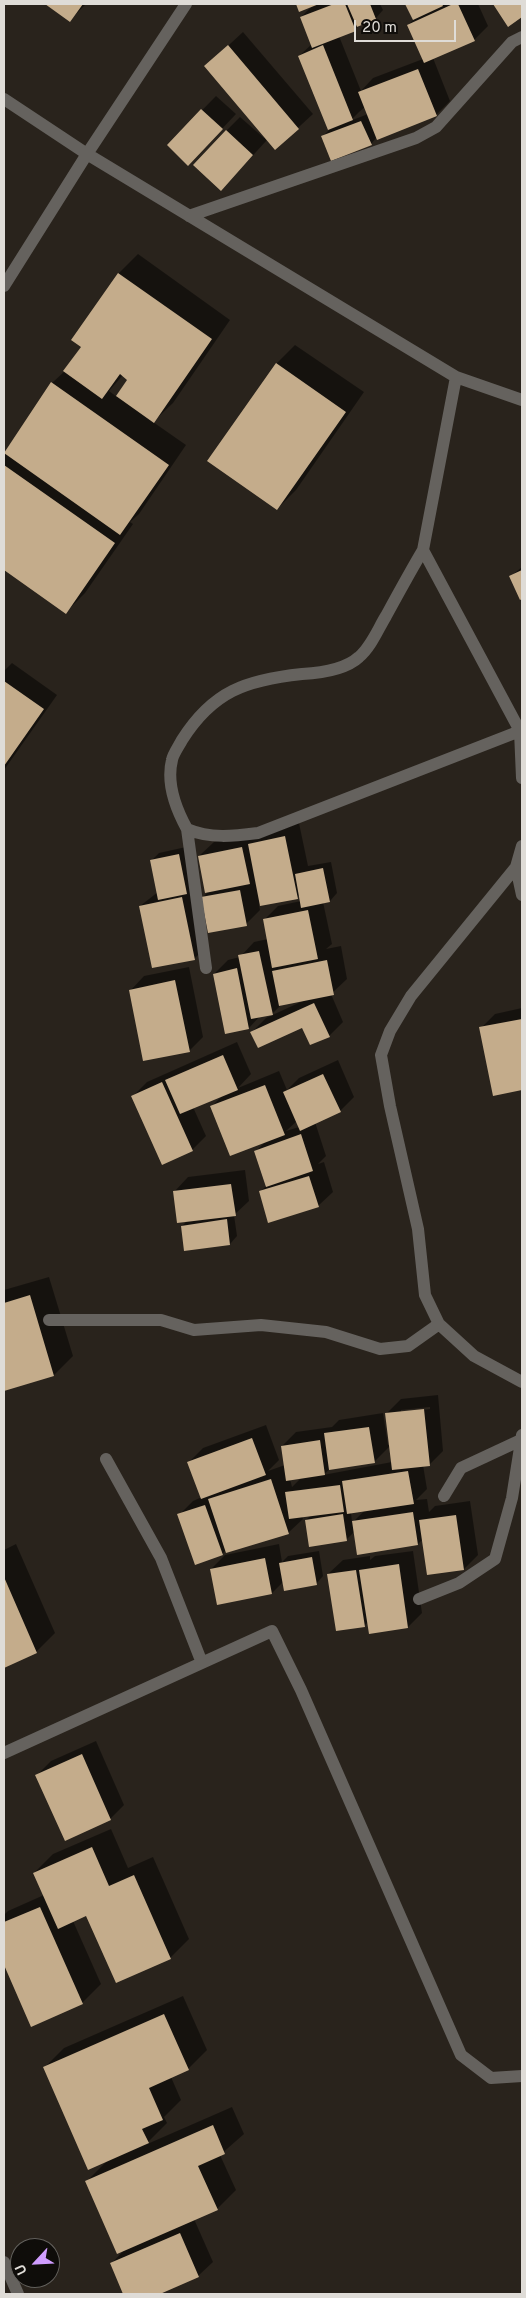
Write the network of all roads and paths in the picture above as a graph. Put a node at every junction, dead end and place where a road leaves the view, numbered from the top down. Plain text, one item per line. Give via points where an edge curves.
1 (186, 4) edge
2 (522, 37) edge
3 (4, 99) edge
4 (87, 154) junction
5 (189, 216) junction
6 (4, 286) edge
7 (456, 377) junction
8 (522, 400) edge
9 (422, 550) junction
10 (521, 731) edge
11 (522, 778) edge
12 (187, 829) junction
13 (522, 846) edge
14 (516, 867) junction
15 (522, 895) edge
16 (206, 968) dead end
17 (49, 1320) dead end
18 (439, 1324) junction
19 (522, 1382) edge
20 (522, 1438) edge
21 (106, 1459) dead end
22 (444, 1496) dead end
23 (419, 1599) dead end
24 (202, 1663) junction
25 (4, 1753) edge
26 (522, 2076) edge
27 (4, 2262) edge
28 (18, 2294) edge

1 - 4 street
2 - 5 street via 512,42 436,127 416,138
3 - 4 street
4 - 5 street
4 - 6 street
5 - 7 street
7 - 8 street
7 - 9 street
9 - 10 street
9 - 12 street via 373,639 359,657 340,668 285,676 230,690 201,713 172,760 171,783 176,810
10 - 11 street
10 - 12 street via 258,833 200,835
12 - 16 street
13 - 14 street
14 - 15 street
14 - 18 street via 411,996 390,1030 381,1055 418,1229 425,1295
17 - 18 street via 161,1320 194,1330 261,1325 326,1332 380,1349 408,1346
18 - 19 street via 474,1356
20 - 22 street via 461,1468
20 - 23 street via 512,1498 495,1559 459,1583
21 - 24 street via 161,1558
24 - 25 street
24 - 26 street via 272,1631 461,2055 491,2078
27 - 28 street

